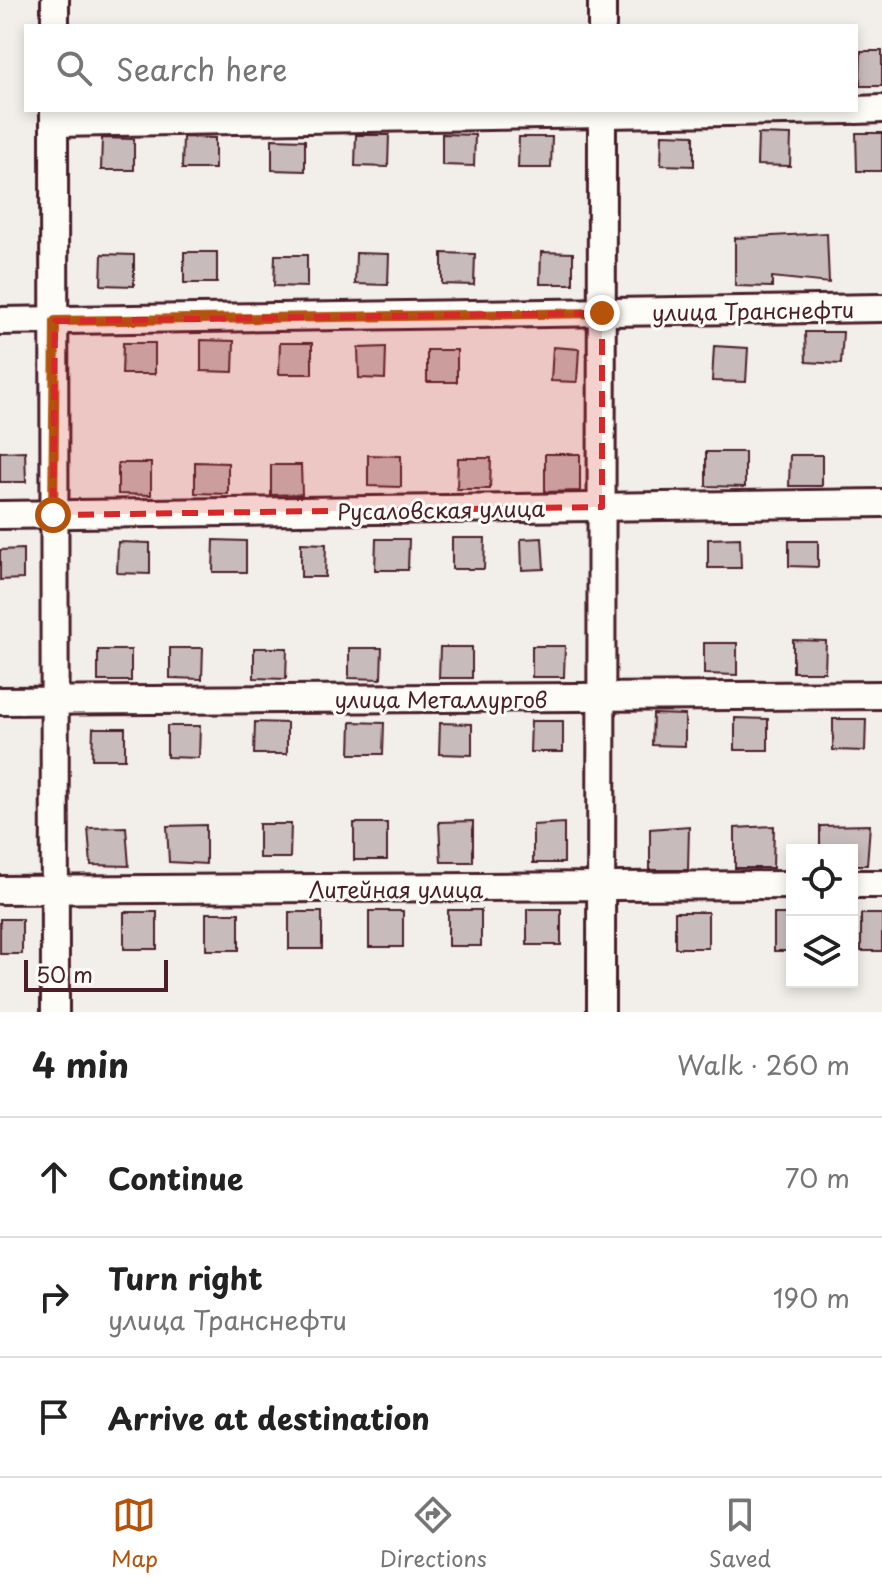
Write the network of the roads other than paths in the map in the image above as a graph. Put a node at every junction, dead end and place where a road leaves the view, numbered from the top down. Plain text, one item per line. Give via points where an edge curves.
1 (55, 0) edge
2 (602, 0) edge
3 (55, 24) edge
4 (602, 24) edge
5 (882, 109) edge
6 (858, 110) edge
7 (684, 112) edge
8 (602, 113) edge
9 (54, 116) edge
10 (882, 308) edge
11 (602, 313) junction
12 (0, 321) edge
13 (55, 321) junction
14 (882, 503) edge
15 (602, 507) junction
16 (0, 515) edge
17 (53, 515) junction
18 (882, 695) edge
19 (599, 697) junction
20 (0, 701) edge
21 (54, 701) junction
22 (858, 884) edge
23 (882, 884) edge
24 (786, 885) edge
25 (602, 886) junction
26 (0, 890) edge
27 (54, 890) junction
28 (55, 1012) edge
29 (601, 1012) edge

1 - 3 street
2 - 4 street
5 - 6 street
7 - 8 street
8 - 9 street
8 - 11 street
9 - 13 street
10 - 11 street, улица Транснефти
11 - 13 street, улица Транснефти
11 - 15 street
12 - 13 street, улица Транснефти
13 - 17 street
14 - 15 street, Русаловская улица
15 - 17 street, Русаловская улица
15 - 19 street
16 - 17 street, Русаловская улица
17 - 21 street
18 - 19 street, улица Металлургов
19 - 21 street, улица Металлургов
19 - 25 street
20 - 21 street, улица Металлургов
21 - 27 street
22 - 23 street
24 - 25 street, Литейная улица
25 - 27 street, Литейная улица
25 - 29 street
26 - 27 street, Литейная улица
27 - 28 street

